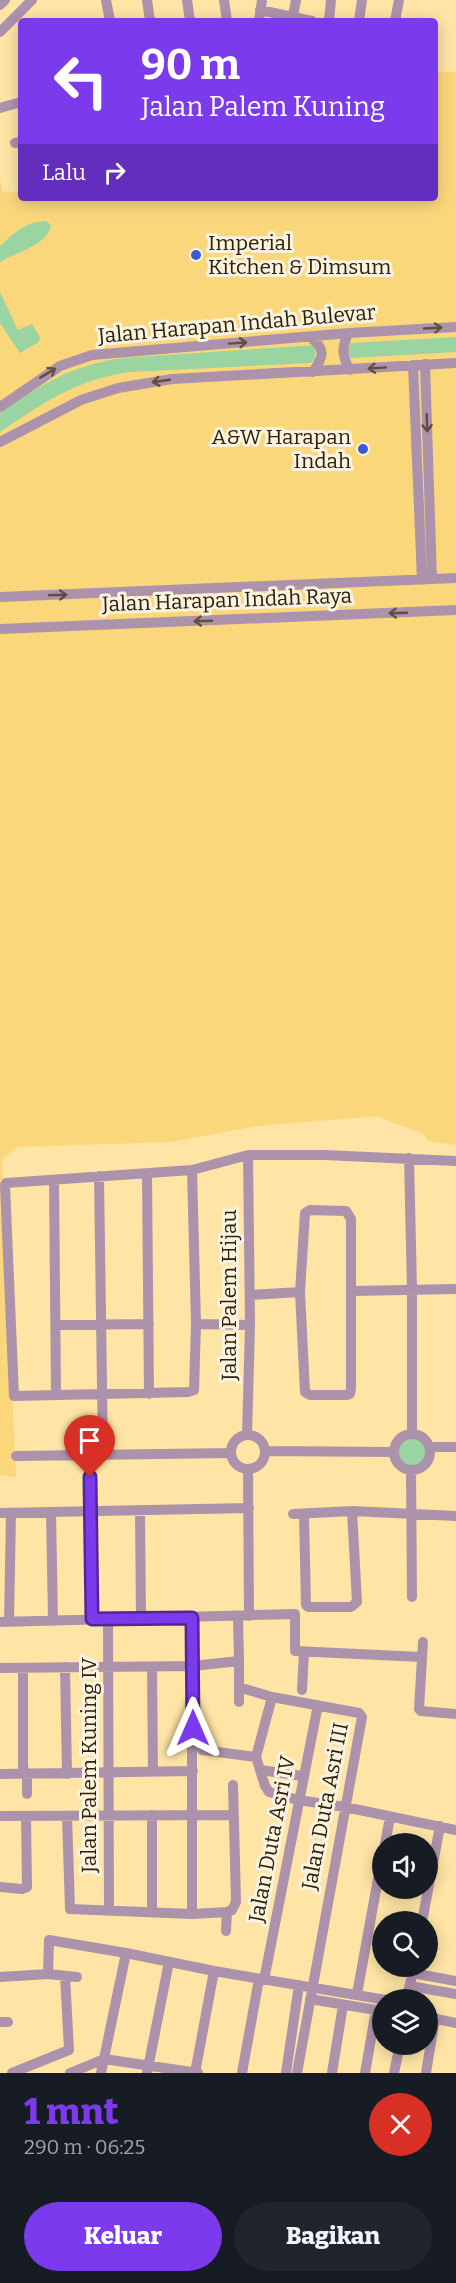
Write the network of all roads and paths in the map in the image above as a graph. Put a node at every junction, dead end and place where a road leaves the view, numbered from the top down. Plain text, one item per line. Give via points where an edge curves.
1 (5, 0) edge
2 (32, 0) edge
3 (106, 0) edge
4 (147, 0) edge
5 (187, 0) edge
6 (224, 0) edge
7 (296, 0) edge
8 (331, 0) edge
9 (362, 0) edge
10 (399, 0) edge
11 (0, 5) edge
12 (260, 10) edge
13 (109, 18) edge
14 (150, 18) edge
15 (190, 18) edge
16 (227, 18) edge
17 (286, 18) edge
18 (292, 18) edge
19 (329, 18) edge
20 (359, 18) edge
21 (396, 18) edge
22 (0, 32) edge
23 (18, 103) edge
24 (0, 108) edge
25 (456, 327) edge
26 (349, 333) junction
27 (310, 336) junction
28 (456, 363) edge
29 (425, 364) junction
30 (413, 365) junction
31 (350, 370) junction
32 (313, 372) junction
33 (0, 406) edge
34 (0, 442) edge
35 (456, 578) edge
36 (427, 579) junction
37 (0, 597) edge
38 (456, 610) edge
39 (0, 629) edge
40 (249, 1155) junction
41 (409, 1158) junction
42 (456, 1161) edge
43 (192, 1170) junction
44 (147, 1174) junction
45 (99, 1176) junction
46 (54, 1180) junction
47 (456, 1289) edge
48 (412, 1290) junction
49 (352, 1291) junction
50 (300, 1292) junction
51 (250, 1295) junction
52 (149, 1324) junction
53 (196, 1324) junction
54 (56, 1325) junction
55 (102, 1325) junction
56 (250, 1325) junction
57 (149, 1394) junction
58 (56, 1395) junction
59 (103, 1395) junction
60 (412, 1434) junction
61 (247, 1435) junction
62 (429, 1447) junction
63 (456, 1447) edge
64 (265, 1451) junction
65 (394, 1452) junction
66 (231, 1453) junction
67 (89, 1455) junction
68 (103, 1455) junction
69 (16, 1456) dead end
70 (248, 1469) junction
71 (411, 1470) junction
72 (249, 1508) junction
73 (140, 1510) junction
74 (90, 1511) junction
75 (352, 1511) junction
76 (51, 1512) junction
77 (5, 1513) edge
78 (411, 1513) junction
79 (456, 1516) edge
80 (412, 1597) dead end
81 (244, 1616) junction
82 (141, 1618) junction
83 (192, 1618) junction
84 (92, 1619) junction
85 (108, 1619) junction
86 (53, 1620) junction
87 (5, 1622) edge
88 (423, 1641) dead end
89 (304, 1652) junction
90 (421, 1657) junction
91 (239, 1661) junction
92 (152, 1666) junction
93 (193, 1666) junction
94 (65, 1667) junction
95 (0, 1668) edge
96 (23, 1668) junction
97 (109, 1668) junction
98 (245, 1689) dead end
99 (302, 1689) dead end
100 (272, 1696) junction
101 (239, 1702) dead end
102 (318, 1706) junction
103 (456, 1714) edge
104 (202, 1750) dead end
105 (256, 1757) junction
106 (261, 1770) junction
107 (193, 1771) junction
108 (153, 1772) junction
109 (25, 1773) junction
110 (0, 1774) edge
111 (67, 1774) junction
112 (109, 1774) junction
113 (302, 1776) junction
114 (233, 1785) dead end
115 (27, 1794) dead end
116 (298, 1800) junction
117 (345, 1807) junction
118 (152, 1815) junction
119 (193, 1815) junction
120 (233, 1815) junction
121 (0, 1816) edge
122 (26, 1816) junction
123 (67, 1816) junction
124 (110, 1816) junction
125 (390, 1817) junction
126 (440, 1826) junction
127 (456, 1830) edge
128 (387, 1833) edge
129 (0, 1887) edge
130 (374, 1899) edge
131 (109, 1910) junction
132 (424, 1911) edge
133 (152, 1912) junction
134 (227, 1912) junction
135 (192, 1914) junction
136 (226, 1931) dead end
137 (126, 1953) junction
138 (169, 1962) junction
139 (213, 1971) junction
140 (48, 1974) junction
141 (65, 1976) junction
142 (438, 1976) edge
143 (0, 1977) edge
144 (77, 1977) dead end
145 (412, 1977) edge
146 (262, 1979) junction
147 (456, 1981) edge
148 (299, 1985) junction
149 (312, 1986) junction
150 (410, 1986) junction
151 (409, 1989) edge
152 (357, 1994) junction
153 (456, 1994) edge
154 (372, 1997) edge
155 (310, 1999) junction
156 (343, 2005) junction
157 (372, 2010) edge
158 (438, 2019) edge
159 (456, 2023) edge
160 (372, 2042) edge
161 (398, 2055) edge
162 (428, 2055) edge
163 (104, 2059) junction
164 (148, 2068) edge
165 (12, 2073) edge
166 (70, 2073) edge
167 (101, 2073) edge
168 (196, 2073) edge
169 (242, 2073) edge
170 (286, 2073) edge
171 (297, 2073) edge
172 (332, 2073) edge
173 (365, 2073) edge
174 (394, 2073) edge
175 (426, 2073) edge

1 - 11 street
2 - 22 street
3 - 13 street
4 - 14 street
5 - 15 street
6 - 16 street
7 - 18 street
8 - 19 street
9 - 20 street
10 - 21 street
12 - 17 street
23 - 24 street
26 -> 25 street, Jalan Harapan Indah Bulevar
26 - 27 street, Jalan Harapan Indah Bulevar
26 - 31 street via 343,351
27 - 32 street via 319,344 322,354
33 -> 27 street, Jalan Harapan Indah Bulevar via 60,366 92,355
28 - 29 street
29 - 30 street
29 -> 36 street
30 -> 31 street
30 - 36 street
31 - 32 street
32 -> 34 street via 172,380 118,388 81,400
35 - 36 street, Jalan Harapan Indah Raya
37 -> 36 street, Jalan Harapan Indah Raya
38 -> 39 street, Jalan Harapan Indah Raya
40 - 41 street
40 - 43 street
40 - 51 street, Jalan Palem Hijau
41 - 42 street
41 - 48 street
43 - 44 street
43 - 53 street
44 - 45 street
44 - 52 street
45 - 46 street
45 - 55 street
46 - 54 street
46 - 58 street via 5,1185 13,1393
47 - 48 street
48 - 49 street
48 - 60 street
49 - 50 street via 349,1214 310,1210 305,1213
49 - 50 street via 351,1388 346,1395 305,1392
50 - 51 street
51 - 56 street, Jalan Palem Hijau
52 - 55 street
52 - 57 street
53 - 56 street
53 - 57 street via 194,1390
54 - 55 street
54 - 58 street
55 - 59 street
56 - 61 street, Jalan Palem Hijau
57 - 59 street
58 - 59 street
59 - 68 street
60 - 62 street via 422,1437
60 - 65 street via 399,1439
61 - 64 street via 260,1440
61 - 66 street via 236,1441
62 - 63 street
62 - 71 street via 427,1461
64 - 65 street
64 - 70 street via 259,1466
65 - 71 street via 399,1464
66 - 68 street
66 - 70 street via 239,1466
67 - 68 street
67 - 69 street
67 - 74 street
70 - 72 street
71 - 78 street
72 - 73 street
72 - 81 street
73 - 74 street
73 - 82 street
74 - 76 street
74 - 84 street
75 - 75 street via 357,1602 351,1607 307,1606 299,1514
75 - 78 street
76 - 77 street
76 - 86 street
77 - 87 street
78 - 79 street
78 - 80 street
81 - 83 street
81 - 89 street via 296,1614 294,1649
81 - 91 street
82 - 83 street
82 - 85 street
83 - 93 street
84 - 85 street
84 - 86 street
85 - 97 street, Jalan Palem Kuning IV
86 - 87 street
88 - 90 street
89 - 90 street
89 - 99 street
90 - 103 street via 419,1710
91 - 93 street
91 - 101 street
92 - 93 street
92 - 97 street
92 - 108 street
93 - 107 street
94 - 96 street
94 - 97 street
94 - 111 street
95 - 96 street
96 - 109 street
97 - 112 street, Jalan Palem Kuning IV
98 - 100 street, Jalan Duta Asri III
100 - 102 street, Jalan Duta Asri III
100 - 105 street
102 - 113 street, Jalan Duta Asri IV
102 - 117 street, Jalan Duta Asri III via 359,1713 362,1717
104 - 105 street
105 - 106 street
106 - 113 street
106 - 116 street via 269,1792
107 - 108 street
107 - 119 street
108 - 112 street
109 - 110 street
109 - 111 street
109 - 115 street
111 - 112 street
112 - 124 street, Jalan Palem Kuning IV
113 - 116 street, Jalan Duta Asri IV
114 - 120 street
116 - 117 street
116 - 146 street, Jalan Duta Asri IV
117 - 125 street
117 - 149 street, Jalan Duta Asri III
118 - 119 street
118 - 124 street
118 - 133 street
119 - 120 street
119 - 135 street
120 - 134 street via 237,1902
121 - 122 street
122 - 123 street
122 - 129 street via 27,1887
123 - 124 street
123 - 131 street via 69,1908
124 - 131 street, Jalan Palem Kuning IV
125 - 126 street
125 - 128 street
126 - 127 street
126 - 132 street
130 - 152 street
131 - 133 street
133 - 135 street
134 - 135 street
134 - 136 street
137 - 138 street
137 - 140 street via 49,1940
137 - 163 street
138 - 139 street
138 - 164 street
139 - 146 street
139 - 168 street
140 - 141 street
140 - 143 street
141 - 144 street
141 - 165 street via 69,2050
142 - 147 street
145 - 150 street
146 - 148 street
146 - 169 street, Jalan Duta Asri IV
148 - 149 street
148 - 170 street
149 - 152 street
149 - 155 street, Jalan Duta Asri III
150 - 151 street
150 - 153 street
152 - 154 street
155 - 156 street
155 - 171 street, Jalan Duta Asri III
156 - 157 street
156 - 172 street
158 - 159 street
160 - 173 street
161 - 174 street
162 - 175 street
163 - 164 street
163 - 166 street
163 - 167 street
164 - 168 street

